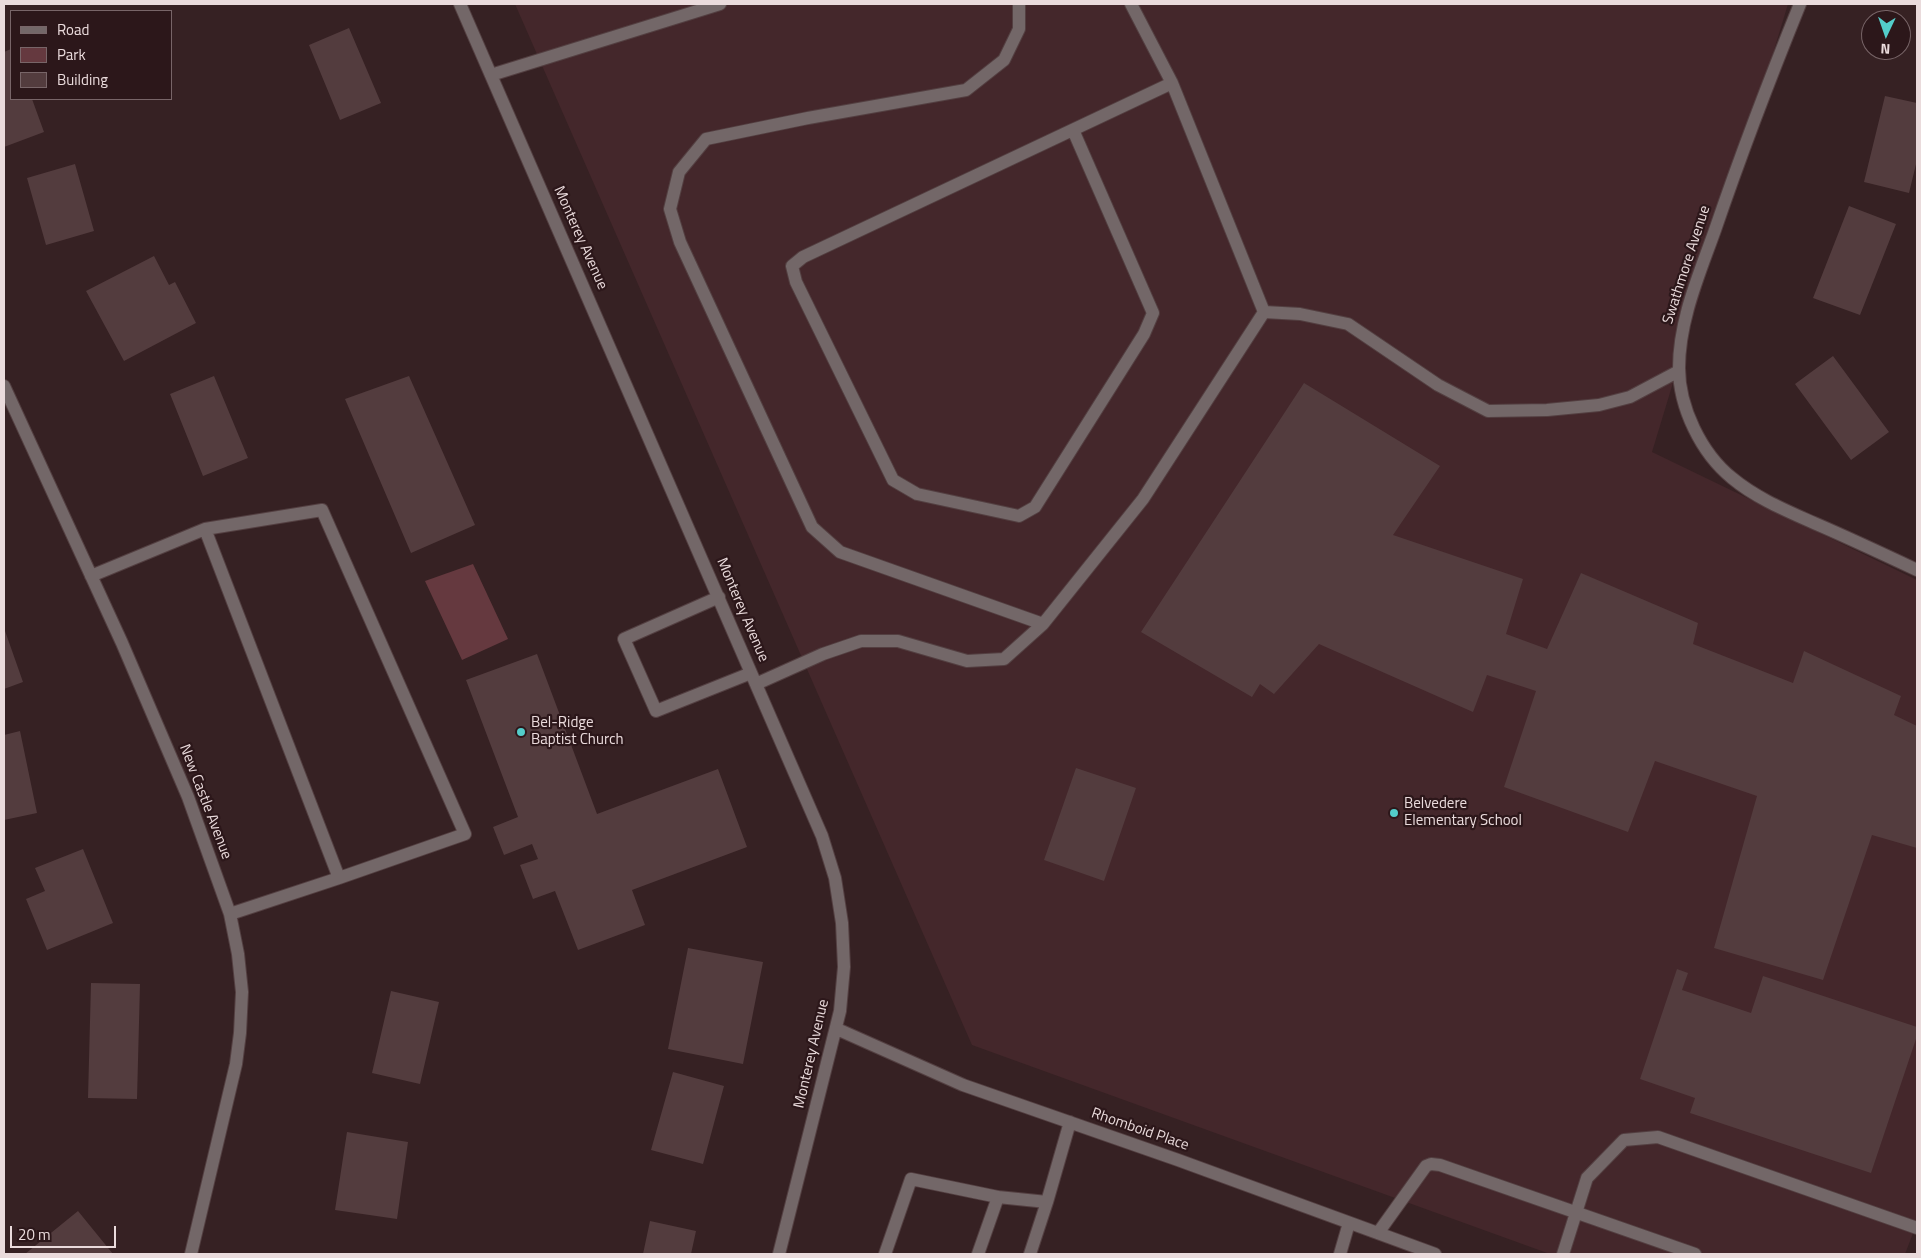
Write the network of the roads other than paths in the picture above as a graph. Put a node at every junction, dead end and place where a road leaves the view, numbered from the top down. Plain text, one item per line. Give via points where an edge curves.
1 (460, 4) edge
2 (720, 4) edge
3 (1019, 4) edge
4 (1131, 4) edge
5 (1800, 4) edge
6 (491, 76) junction
7 (1172, 83) junction
8 (1073, 130) junction
9 (1264, 312) junction
10 (1679, 370) junction
11 (4, 386) edge
12 (205, 529) junction
13 (1917, 570) edge
14 (91, 576) junction
15 (719, 597) junction
16 (1043, 624) junction
17 (754, 678) junction
18 (339, 878) junction
19 (230, 914) junction
20 (837, 1029) junction
21 (1070, 1122) junction
22 (998, 1197) junction
23 (1047, 1202) junction
24 (1577, 1214) junction
25 (1349, 1223) junction
26 (1917, 1228) edge
27 (1378, 1233) junction
28 (191, 1254) edge
29 (779, 1254) edge
30 (885, 1254) edge
31 (978, 1254) edge
32 (1030, 1254) edge
33 (1340, 1254) edge
34 (1435, 1254) edge
35 (1564, 1254) edge
36 (1695, 1254) edge

1 - 6 street, Monterey Avenue
2 - 6 street
3 - 16 street via 1019,29 1004,60 966,90 706,139 679,172 670,209 680,242 812,527 840,552
4 - 7 street
5 - 10 street, Swathmore Avenue via 1726,197 1687,312 1680,340
6 - 15 street, Monterey Avenue
7 - 8 street
7 - 9 street
8 - 8 street via 804,256 792,266 796,282 893,480 916,494 1019,516 1035,507 1144,334 1153,313
9 - 10 street via 1300,314 1348,324 1438,385 1488,412 1599,406 1630,397
9 - 16 street via 1143,499
10 - 13 street, Swathmore Avenue via 1684,400 1694,429 1730,477 1762,499
11 - 14 street, New Castle Avenue
12 - 14 street
12 - 18 street
12 - 18 street via 322,510 465,834
14 - 19 street, New Castle Avenue via 188,796
15 - 17 street, Monterey Avenue
15 - 17 street via 624,639 656,711
16 - 17 street via 1004,659 967,661 898,641 861,641
17 - 20 street, Monterey Avenue via 822,836 835,878 844,967
18 - 19 street
19 - 28 street, New Castle Avenue via 242,992 240,1033 236,1064
20 - 21 street, Rhomboid Place via 963,1085
20 - 29 street, Monterey Avenue
21 - 23 street
21 - 25 street, Rhomboid Place
22 - 23 street
22 - 30 street via 911,1179
22 - 31 street
23 - 32 street
24 - 26 street via 1587,1178 1624,1140 1658,1136
24 - 27 street via 1431,1164 1426,1166
24 - 35 street
24 - 36 street
25 - 27 street, Rhomboid Place
25 - 33 street
27 - 34 street, Rhomboid Place

